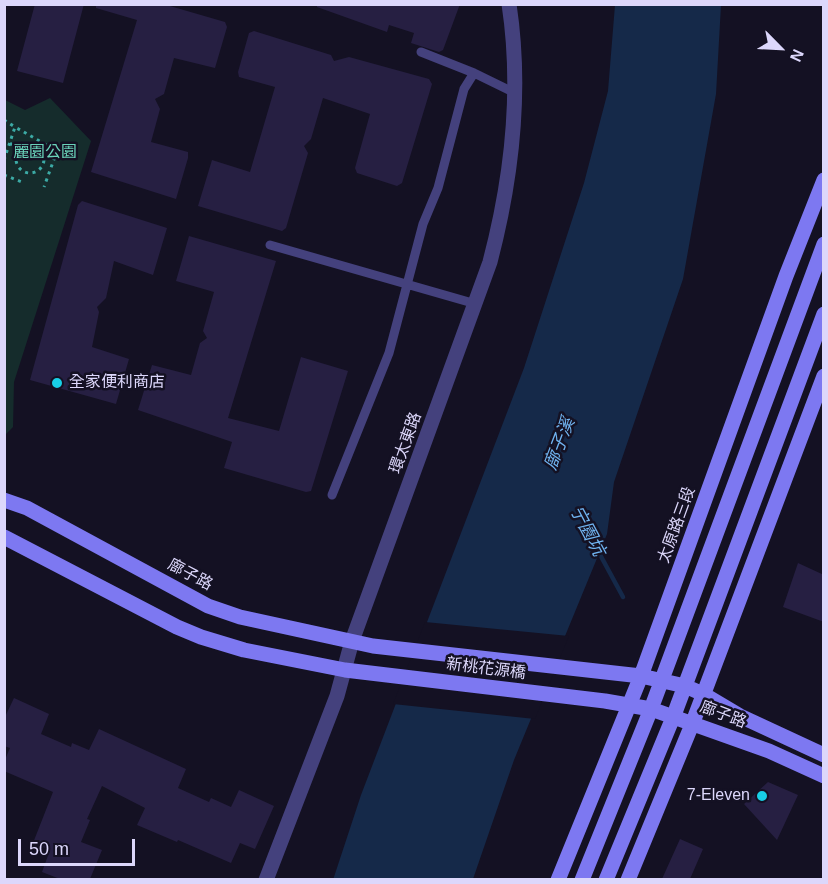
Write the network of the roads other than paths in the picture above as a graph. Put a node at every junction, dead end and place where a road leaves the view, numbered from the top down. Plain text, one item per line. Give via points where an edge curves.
1 (509, 4) edge
2 (421, 52) dead end
3 (474, 73) junction
4 (516, 93) junction
5 (824, 180) edge
6 (824, 244) edge
7 (270, 245) dead end
8 (408, 284) junction
9 (476, 304) junction
10 (824, 314) edge
11 (824, 376) edge
12 (332, 495) dead end
13 (4, 500) edge
14 (4, 537) edge
15 (352, 641) junction
16 (373, 646) joint
17 (345, 670) junction
18 (612, 673) joint
19 (641, 676) junction
20 (660, 680) junction
21 (685, 686) junction
22 (703, 694) junction
23 (605, 701) joint
24 (629, 705) junction
25 (651, 709) junction
26 (674, 716) junction
27 (693, 723) junction
28 (824, 755) edge
29 (824, 776) edge
30 (266, 879) edge
31 (558, 879) edge
32 (582, 879) edge
33 (606, 879) edge
34 (628, 879) edge

1 - 4 street, 環太東路
2 - 3 lane
3 - 4 lane
3 - 8 lane via 464,89
4 - 9 street, 環太東路 via 512,151 497,235
5 - 19 main road, 太原路三段
6 - 20 main road
7 - 8 lane
8 - 9 lane
8 - 12 lane via 382,373
9 - 15 street, 環太東路
10 - 21 main road
11 - 22 main road
13 - 15 main road, 廍子路 via 27,508 208,606 240,617
14 - 17 main road via 201,637 266,656
15 - 16 main road, 廍子路
15 - 17 street, 環太東路
16 - 18 main road, 新桃花源橋
17 - 23 main road, 新桃花源橋
17 - 30 street, 環太東路
18 - 19 main road, 廍子路
19 - 20 main road, 廍子路
19 - 24 main road, 太原路三段
20 - 21 main road, 廍子路
20 - 25 main road
21 - 22 main road, 廍子路
21 - 26 main road
22 - 27 main road
22 - 28 main road, 廍子路
23 - 24 main road, 廍子路
24 - 25 main road, 廍子路
24 - 31 main road, 太原路三段
25 - 26 main road, 廍子路
25 - 32 main road
26 - 27 main road, 廍子路
26 - 33 main road
27 - 29 main road, 廍子路
27 - 34 main road

